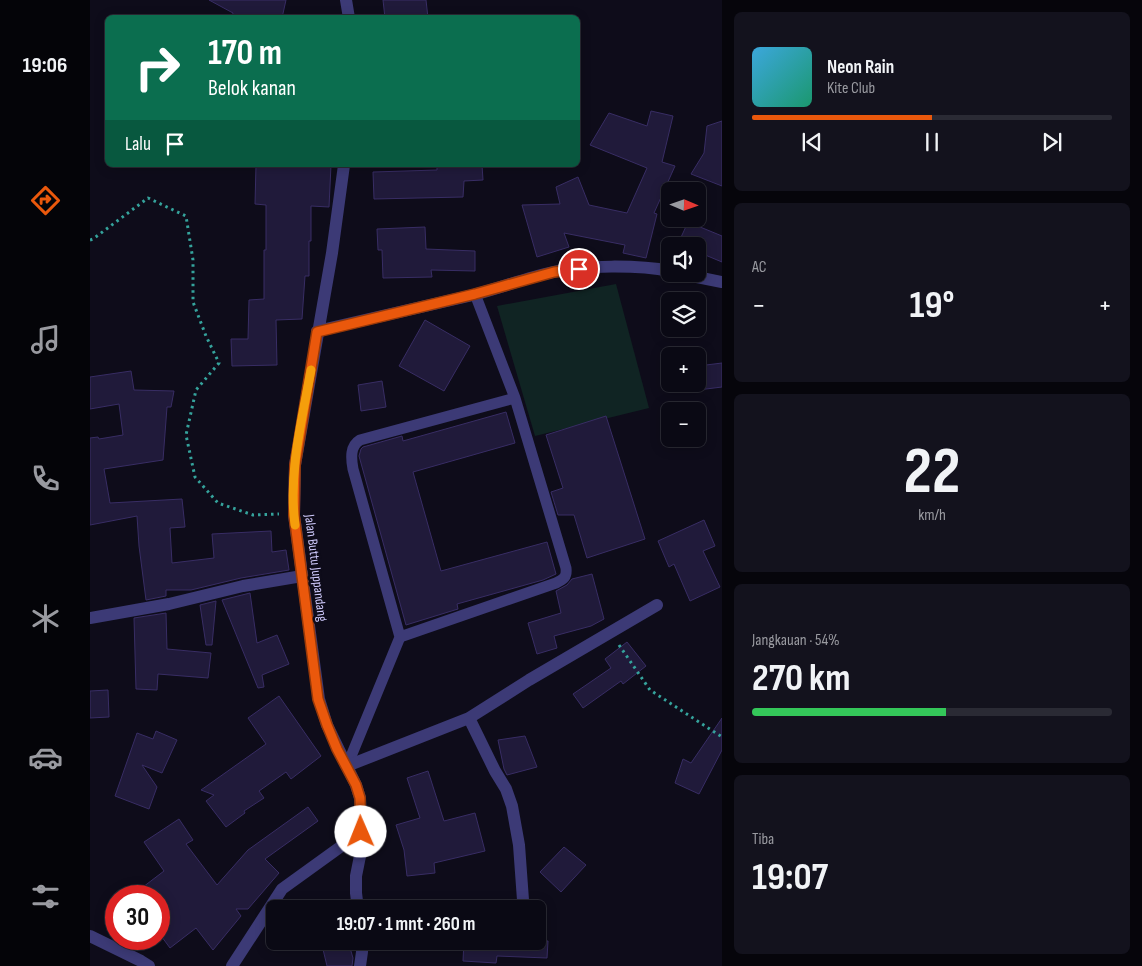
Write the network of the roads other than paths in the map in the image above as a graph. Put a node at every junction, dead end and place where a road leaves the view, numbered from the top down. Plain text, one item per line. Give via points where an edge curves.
1 (346, 0) edge
2 (348, 15) edge
3 (344, 167) edge
4 (661, 269) edge
5 (706, 279) edge
6 (722, 282) edge
7 (475, 294) junction
8 (317, 332) junction
9 (515, 398) junction
10 (302, 576) junction
11 (657, 605) dead end
12 (90, 618) edge
13 (400, 637) junction
14 (469, 718) junction
15 (347, 766) junction
16 (361, 832) junction
17 (357, 900) edge
18 (523, 900) dead end
19 (90, 936) edge
20 (362, 950) edge
21 (149, 966) edge
22 (232, 966) edge
23 (360, 966) edge

1 - 2 street
3 - 8 street, Jalan Buttu Juppandang
4 - 7 street via 626,267 554,272
5 - 6 street
7 - 8 street
7 - 9 lane
8 - 10 street, Jalan Buttu Juppandang via 295,465 294,515
9 - 13 lane via 567,575 556,583
9 - 13 lane via 360,440 353,449 353,469
10 - 12 street
10 - 15 street, Jalan Buttu Juppandang via 318,699
11 - 14 street
13 - 15 lane
14 - 15 street
14 - 18 street via 512,806
15 - 16 street, Jalan Buttu Juppandang via 360,798
16 - 17 street, Jalan Buttu Juppandang
16 - 22 street via 282,889
19 - 21 street
20 - 23 street

